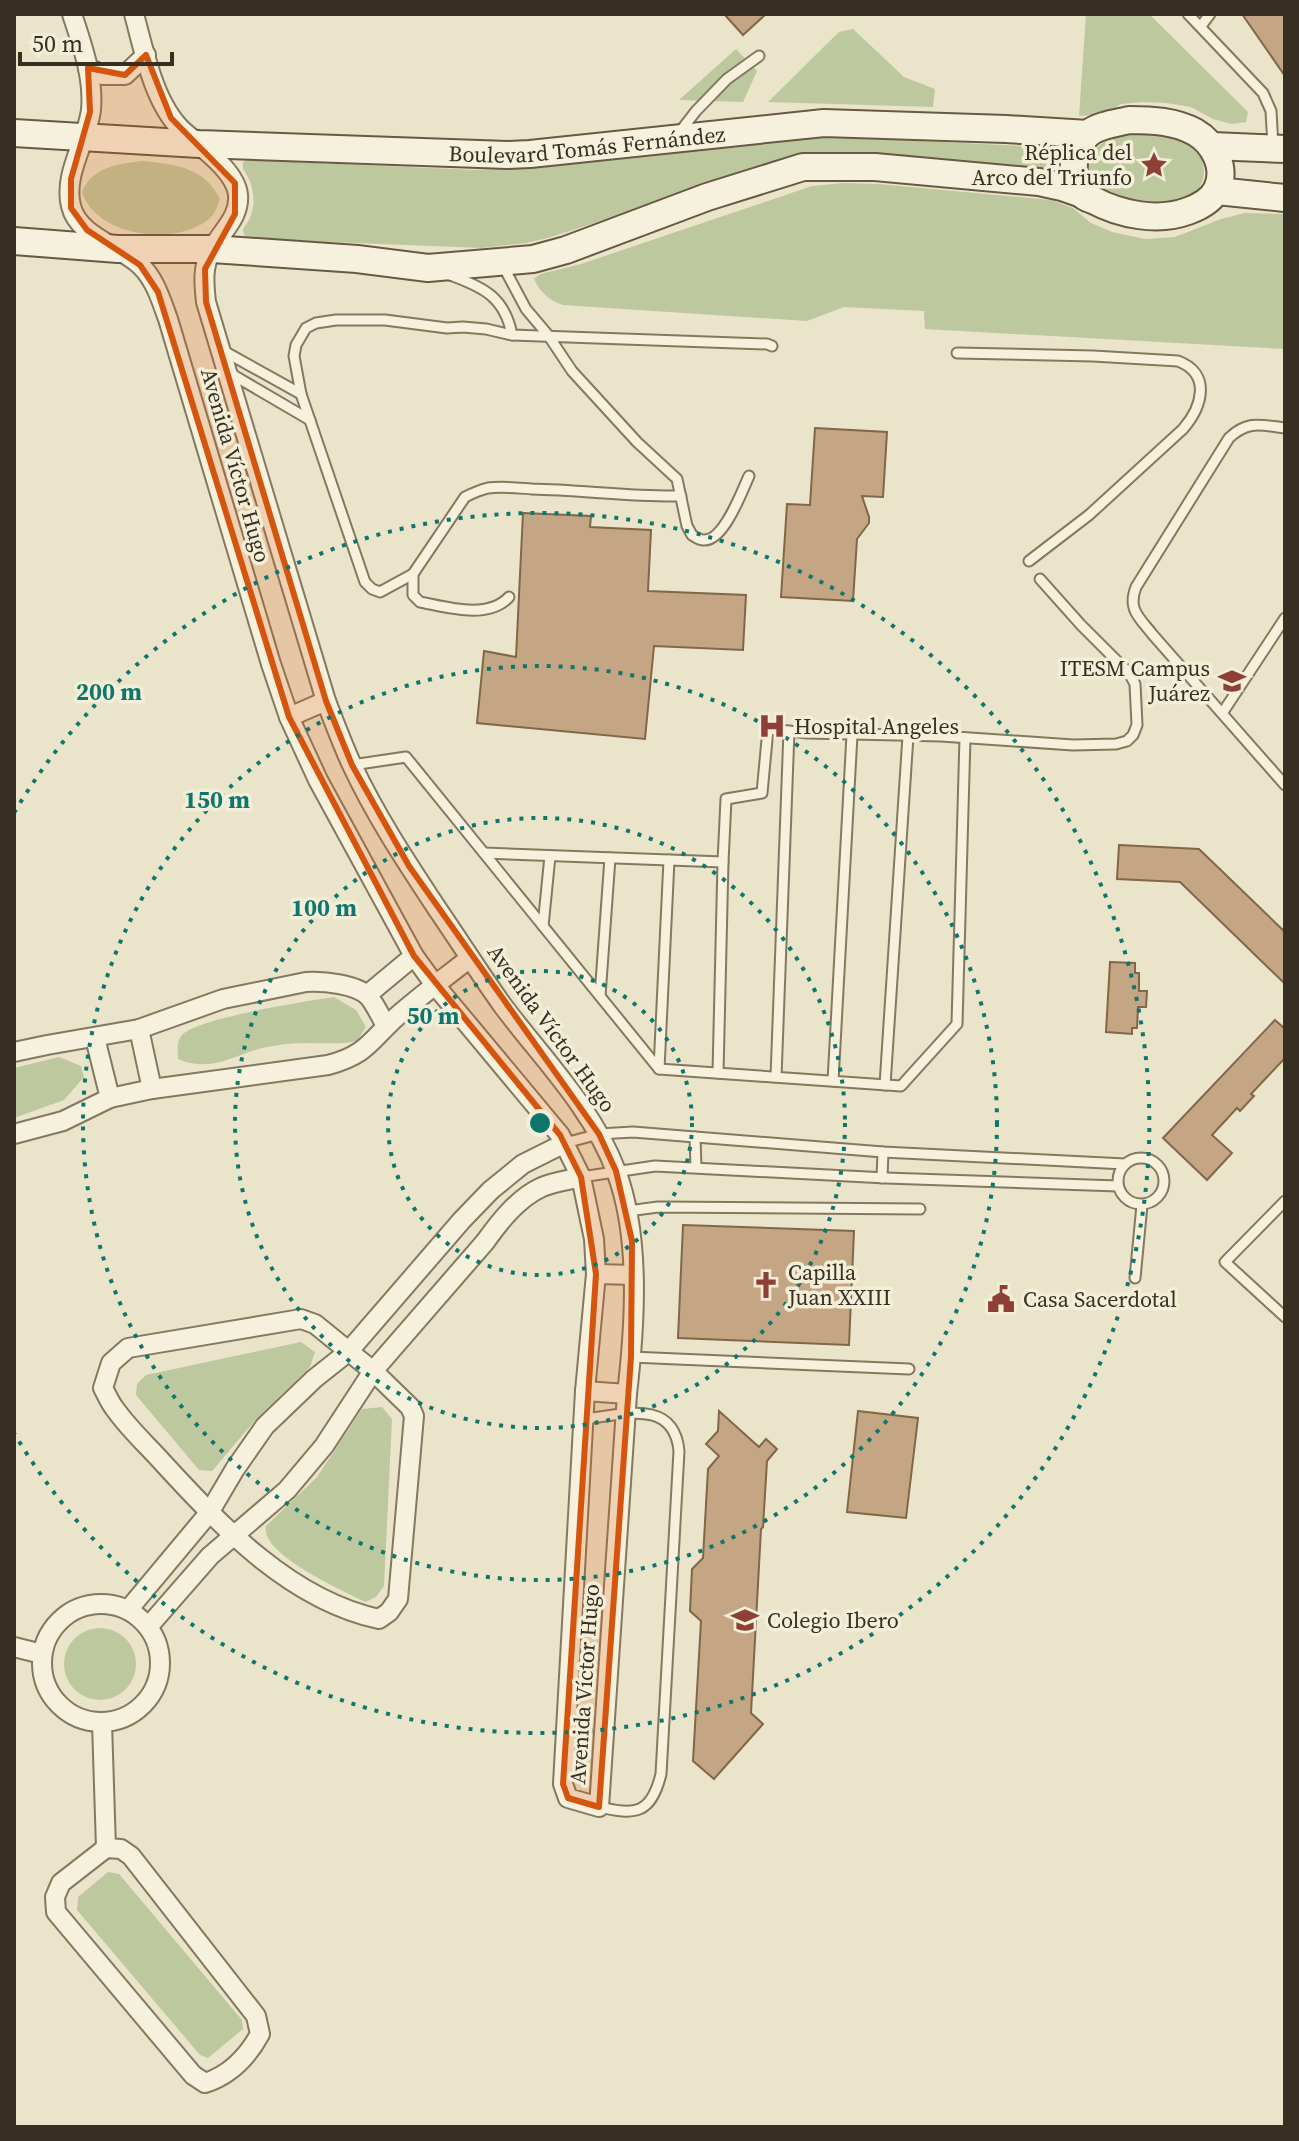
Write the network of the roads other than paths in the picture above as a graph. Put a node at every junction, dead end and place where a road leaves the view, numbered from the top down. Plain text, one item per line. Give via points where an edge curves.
1 (72, 14) edge
2 (134, 14) edge
3 (1188, 14) edge
4 (1210, 14) edge
5 (1201, 26) junction
6 (146, 55) junction
7 (759, 56) dead end
8 (88, 68) junction
9 (14, 133) edge
10 (1088, 134) junction
11 (84, 137) junction
12 (674, 138) junction
13 (199, 144) junction
14 (1212, 146) junction
15 (1279, 149) edge
16 (1217, 191) junction
17 (1082, 194) junction
18 (1285, 198) edge
19 (14, 241) edge
20 (118, 249) junction
21 (212, 249) junction
22 (500, 262) junction
23 (428, 268) junction
24 (512, 335) junction
25 (548, 335) junction
26 (772, 346) dead end
27 (220, 348) junction
28 (957, 353) dead end
29 (226, 370) junction
30 (301, 394) junction
31 (310, 420) junction
32 (1285, 428) edge
33 (749, 476) dead end
34 (681, 496) junction
35 (1029, 561) dead end
36 (413, 574) junction
37 (1040, 579) dead end
38 (509, 597) dead end
39 (1285, 618) edge
40 (326, 701) junction
41 (1223, 712) junction
42 (289, 717) junction
43 (789, 731) junction
44 (852, 735) junction
45 (908, 736) junction
46 (965, 738) junction
47 (352, 765) junction
48 (1285, 785) edge
49 (484, 853) junction
50 (550, 856) junction
51 (610, 858) junction
52 (669, 860) junction
53 (723, 862) junction
54 (543, 926) junction
55 (414, 956) junction
56 (470, 958) junction
57 (435, 985) junction
58 (367, 995) junction
59 (600, 996) junction
60 (386, 1026) junction
61 (139, 1029) junction
62 (95, 1038) junction
63 (14, 1052) edge
64 (659, 1069) junction
65 (718, 1073) junction
66 (776, 1077) junction
67 (833, 1081) junction
68 (885, 1085) junction
69 (152, 1089) junction
70 (110, 1098) junction
71 (14, 1134) edge
72 (599, 1134) junction
73 (695, 1137) junction
74 (565, 1143) junction
75 (883, 1152) junction
76 (1125, 1164) junction
77 (696, 1167) junction
78 (616, 1171) junction
79 (581, 1177) junction
80 (882, 1178) junction
81 (1118, 1186) junction
82 (1285, 1201) edge
83 (1142, 1205) junction
84 (920, 1209) dead end
85 (628, 1211) junction
86 (462, 1220) junction
87 (485, 1242) junction
88 (596, 1274) junction
89 (633, 1275) junction
90 (1135, 1278) dead end
91 (1285, 1317) edge
92 (348, 1352) junction
93 (631, 1357) junction
94 (909, 1369) dead end
95 (373, 1371) junction
96 (585, 1391) junction
97 (627, 1394) junction
98 (627, 1415) junction
99 (584, 1419) junction
100 (209, 1513) junction
101 (233, 1535) junction
102 (128, 1610) junction
103 (148, 1627) junction
104 (14, 1647) edge
105 (42, 1654) junction
106 (102, 1723) junction
107 (599, 1807) junction
108 (106, 1848) junction

1 - 8 street
2 - 6 street
3 - 5 lane
4 - 5 lane
5 - 15 lane via 1263,93
6 - 8 street via 125,75 103,75
6 - 13 street via 162,103
7 - 12 lane via 727,79
8 - 11 street via 90,112
9 - 11 main road, Boulevard Tomás Fernández
10 - 12 main road, Boulevard Tomás Fernández via 824,123
10 - 14 main road via 1129,120 1150,120 1177,124
10 - 17 main road via 1073,167
11 - 13 main road, Boulevard Tomás Fernández
11 - 20 street via 71,179 71,208 87,230
12 - 13 main road, Boulevard Tomás Fernández via 507,155
13 - 21 street via 227,171 239,197 235,214
14 - 15 main road
14 - 16 main road via 1220,175
16 - 17 main road via 1188,211 1145,216 1118,211
16 - 18 main road
17 - 22 main road via 1039,182 875,167 803,167 566,250
19 - 20 main road
20 - 21 main road
20 - 42 street, Avenida Víctor Hugo via 151,278 168,319
21 - 23 main road
21 - 27 street, Avenida Víctor Hugo via 204,282
22 - 23 main road
22 - 25 lane via 526,309
23 - 24 lane via 494,297 509,317
24 - 25 lane
24 - 30 lane via 385,320 316,323 306,328 296,345
25 - 26 lane
25 - 34 lane via 582,381 677,479
27 - 29 street, Avenida Víctor Hugo
27 - 30 lane
28 - 35 lane via 1178,361 1198,377 1200,402 1183,429 1089,515
29 - 31 lane
29 - 40 street, Avenida Víctor Hugo
30 - 31 lane
31 - 36 lane via 365,582 380,592
32 - 41 lane via 1244,426 1229,438 1133,597 1134,611
33 - 34 lane via 713,538 692,535
34 - 36 lane via 477,491 465,497
36 - 38 lane via 413,595 420,602 481,610
37 - 46 lane via 1129,673 1135,684 1133,735 1116,744 1073,745
39 - 41 lane
40 - 42 street
40 - 47 street, Avenida Víctor Hugo
41 - 48 lane
42 - 55 street, Avenida Víctor Hugo
43 - 44 lane
43 - 53 lane via 768,729 762,793 726,799
43 - 66 lane
44 - 45 lane
44 - 67 lane
45 - 46 lane
45 - 68 lane
46 - 68 lane via 957,1024 901,1086
47 - 49 lane via 406,757
47 - 56 street, Avenida Víctor Hugo via 409,866
49 - 50 lane
49 - 54 lane
50 - 51 lane
50 - 54 lane
51 - 52 lane
51 - 59 lane
52 - 53 lane
52 - 64 lane
53 - 65 lane
54 - 59 lane
55 - 57 street, Avenida Víctor Hugo
55 - 58 street
56 - 57 street
56 - 72 street, Avenida Víctor Hugo
57 - 60 street
57 - 74 street, Avenida Víctor Hugo
58 - 60 street
58 - 61 street via 339,984 306,982 223,999
59 - 64 lane
60 - 69 street via 366,1049 328,1065
61 - 62 street
61 - 69 street
62 - 63 street
62 - 70 street
64 - 65 lane
65 - 66 lane
66 - 67 lane
67 - 68 lane
69 - 70 street
70 - 71 street via 63,1121
72 - 73 lane
72 - 74 lane
72 - 78 street, Avenida Víctor Hugo
73 - 75 lane
73 - 77 lane
74 - 79 street, Avenida Víctor Hugo
74 - 86 street via 523,1164
75 - 76 lane
75 - 80 lane
76 - 81 lane
76 - 83 lane via 1148,1159 1161,1169 1161,1192
77 - 78 lane
77 - 80 lane
78 - 79 lane
78 - 85 street, Avenida Víctor Hugo
79 - 87 street via 526,1197
79 - 88 street, Avenida Víctor Hugo
80 - 81 lane
81 - 83 lane via 1126,1200
82 - 91 lane via 1225,1262
83 - 90 lane
84 - 85 lane
85 - 89 street, Avenida Víctor Hugo
86 - 87 street
86 - 92 street
87 - 95 street
88 - 89 street
88 - 96 street, Avenida Víctor Hugo
89 - 93 street, Avenida Víctor Hugo
92 - 95 street
92 - 100 street via 265,1426
92 - 100 street via 301,1319 128,1348 111,1363 103,1388 115,1409
93 - 94 lane
93 - 97 street, Avenida Víctor Hugo
95 - 101 street via 324,1446 287,1490
95 - 101 street via 414,1416 398,1599 389,1612 379,1619 352,1613 317,1596
96 - 97 street
96 - 99 street, Avenida Víctor Hugo
97 - 98 street, Avenida Víctor Hugo
98 - 99 lane
98 - 107 street, Avenida Víctor Hugo
98 - 107 lane via 666,1419 678,1437 661,1774 642,1808 632,1813
99 - 107 street, Avenida Víctor Hugo via 563,1784 568,1798
100 - 101 street
100 - 102 street
101 - 103 street
102 - 103 street
102 - 105 street via 109,1604 73,1610 48,1636
103 - 106 street via 157,1643 158,1681 137,1711
104 - 105 street
105 - 106 street via 41,1671 56,1703 85,1721
106 - 108 street
108 - 108 street via 131,1856 256,2016 260,2034 250,2052 220,2078 205,2083 193,2075 56,1912 61,1883

